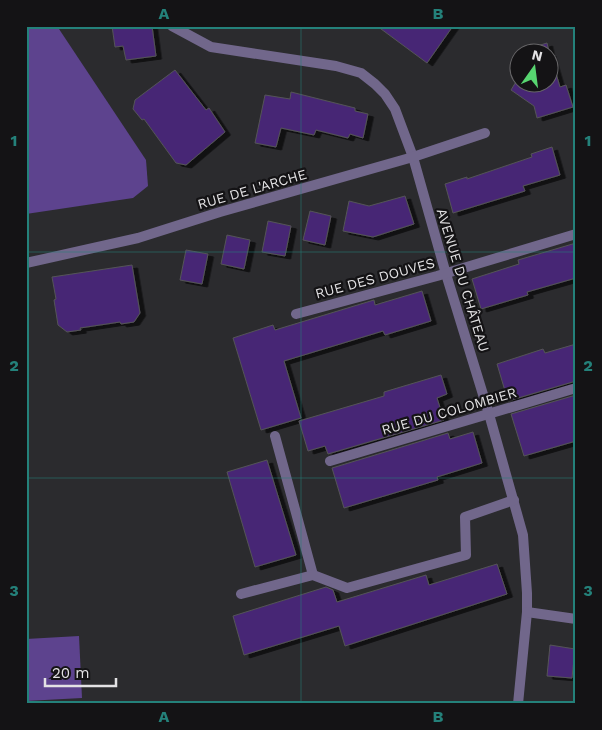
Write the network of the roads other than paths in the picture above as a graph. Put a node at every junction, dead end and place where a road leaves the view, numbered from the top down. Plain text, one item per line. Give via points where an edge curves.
1 (172, 26) edge
2 (484, 133) dead end
3 (413, 157) junction
4 (576, 234) edge
5 (26, 263) edge
6 (446, 274) junction
7 (296, 314) dead end
8 (576, 388) edge
9 (489, 414) junction
10 (276, 436) dead end
11 (330, 461) dead end
12 (514, 500) junction
13 (313, 575) junction
14 (241, 594) dead end
15 (527, 612) junction
16 (576, 619) edge
17 (518, 704) edge

1 - 3 street, AVENUE DU CHÂTEAU via 212,47 336,66 361,73 385,94 395,109
2 - 3 street, RUE DE L'ARCHE
3 - 5 street, RUE DE L'ARCHE via 138,238
3 - 6 street, AVENUE DU CHÂTEAU
4 - 6 street, RUE DES DOUVES
6 - 7 street, RUE DES DOUVES
6 - 9 street, AVENUE DU CHÂTEAU
8 - 9 street, RUE DU COLOMBIER
9 - 11 street, RUE DU COLOMBIER
9 - 12 street, AVENUE DU CHÂTEAU
10 - 13 street
12 - 13 street via 465,517 466,555 347,588
12 - 15 street, AVENUE DU CHÂTEAU via 523,536
13 - 14 street
15 - 16 street
15 - 17 street, AVENUE DU CHÂTEAU

